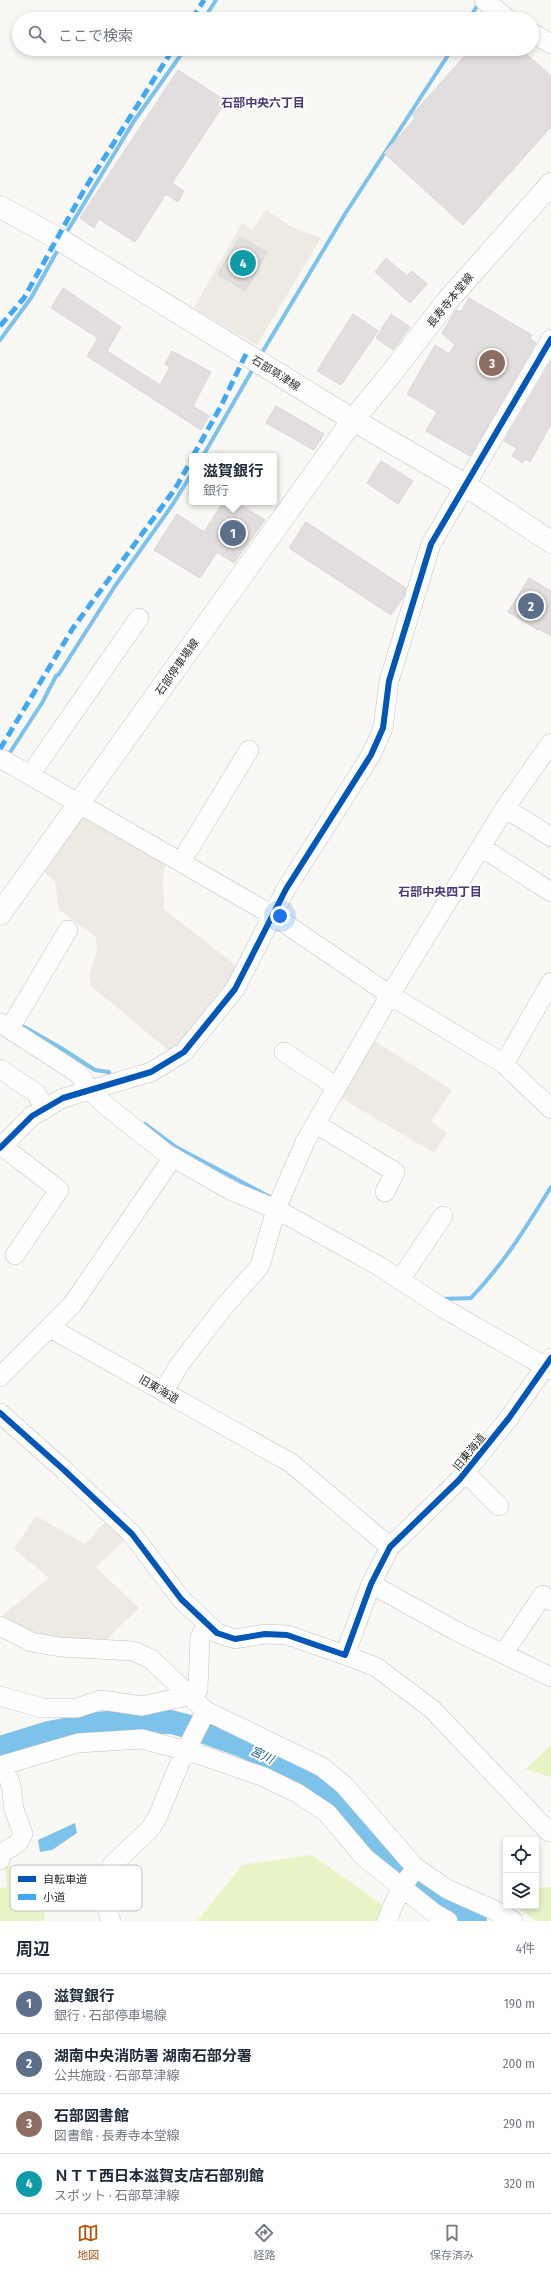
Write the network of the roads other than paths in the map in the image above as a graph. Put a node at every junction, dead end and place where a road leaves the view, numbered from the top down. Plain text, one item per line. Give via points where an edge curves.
1 (484, 0) edge
2 (499, 12) edge
3 (539, 37) edge
4 (551, 44) edge
5 (551, 184) edge
6 (0, 207) edge
7 (551, 339) edge
8 (352, 420) junction
9 (465, 485) junction
10 (551, 542) edge
11 (138, 618) dead end
12 (551, 743) edge
13 (0, 758) edge
14 (249, 760) dead end
15 (30, 775) junction
16 (80, 803) junction
17 (505, 808) junction
18 (551, 837) edge
19 (481, 847) junction
20 (181, 862) junction
21 (551, 892) edge
22 (0, 914) edge
23 (274, 916) junction
24 (68, 930) dead end
25 (551, 982) edge
26 (390, 995) junction
27 (5, 1026) edge
28 (284, 1052) dead end
29 (504, 1064) junction
30 (0, 1069) edge
31 (337, 1087) junction
32 (90, 1090) junction
33 (45, 1109) junction
34 (551, 1109) edge
35 (316, 1124) junction
36 (1, 1147) edge
37 (173, 1157) junction
38 (385, 1192) dead end
39 (276, 1209) junction
40 (443, 1216) dead end
41 (15, 1255) dead end
42 (400, 1280) junction
43 (50, 1328) junction
44 (4, 1365) edge
45 (549, 1365) edge
46 (164, 1391) junction
47 (0, 1413) edge
48 (466, 1472) junction
49 (499, 1506) dead end
50 (390, 1547) junction
51 (371, 1584) junction
52 (551, 1601) edge
53 (207, 1625) junction
54 (0, 1626) edge
55 (503, 1654) junction
56 (345, 1656) junction
57 (551, 1677) edge
58 (192, 1695) junction
59 (0, 1696) edge
60 (204, 1717) junction
61 (187, 1749) junction
62 (2, 1770) edge
63 (549, 1832) dead end
64 (0, 1860) edge
65 (112, 1865) edge
66 (415, 1867) junction
67 (403, 1888) junction
68 (108, 1911) edge
69 (111, 1921) edge
70 (387, 1921) edge
71 (448, 1921) edge
72 (513, 1921) edge

1 - 2 street
3 - 4 street
5 - 8 main road, 長寿寺本堂線 via 448,300
6 - 8 main road, 石部草津線 via 63,242
7 - 9 street
8 - 9 main road, 石部草津線
8 - 16 main road, 石部停車場線
9 - 10 main road, 石部草津線
9 - 23 street via 431,544 417,584 389,681 383,728 374,749 286,889
11 - 15 street
12 - 17 street
13 - 15 street
14 - 20 street
15 - 16 street
16 - 20 street
16 - 22 main road, 石部停車場線
17 - 18 street
17 - 19 street
19 - 21 street
19 - 26 street
20 - 23 street
23 - 26 street
23 - 32 street via 235,989 184,1052 151,1072
24 - 27 street
25 - 29 street
26 - 29 street
26 - 31 street
27 - 32 street via 79,1074
28 - 31 street
29 - 34 street
30 - 33 street via 36,1093
31 - 35 street
32 - 33 street via 63,1098
32 - 37 street via 105,1105
33 - 36 street via 32,1116
35 - 38 street via 395,1172
35 - 39 street via 305,1142
36 - 41 street via 59,1190
37 - 39 street via 232,1191
37 - 43 street via 72,1305
39 - 42 street
39 - 46 street via 260,1266 223,1308 179,1365
40 - 42 street
42 - 45 street via 443,1308
43 - 44 street
43 - 46 street, 旧東海道
45 - 48 street, 旧東海道
46 - 50 street, 旧東海道 via 291,1463
47 - 53 street via 132,1534 181,1599
48 - 49 street
48 - 50 street, 旧東海道
50 - 51 street
51 - 55 street
51 - 56 street
52 - 55 street via 543,1595
53 - 56 street via 217,1633 235,1639 265,1634 287,1636
53 - 58 street via 200,1637 198,1690
54 - 58 street via 31,1642 60,1647 134,1651 151,1658
55 - 57 street
56 - 63 street via 376,1667 432,1709
58 - 59 street via 142,1706 101,1700 77,1708 42,1708
58 - 60 street
60 - 61 street
60 - 66 street via 322,1767 344,1786
61 - 62 street via 142,1739 78,1743
61 - 65 street via 150,1829
61 - 67 street via 264,1777 297,1793 327,1813 365,1858
62 - 64 street via 11,1785 14,1809 23,1834 18,1842 2,1853
66 - 67 street
66 - 72 street via 447,1889
67 - 70 street
67 - 71 street
68 - 69 street

